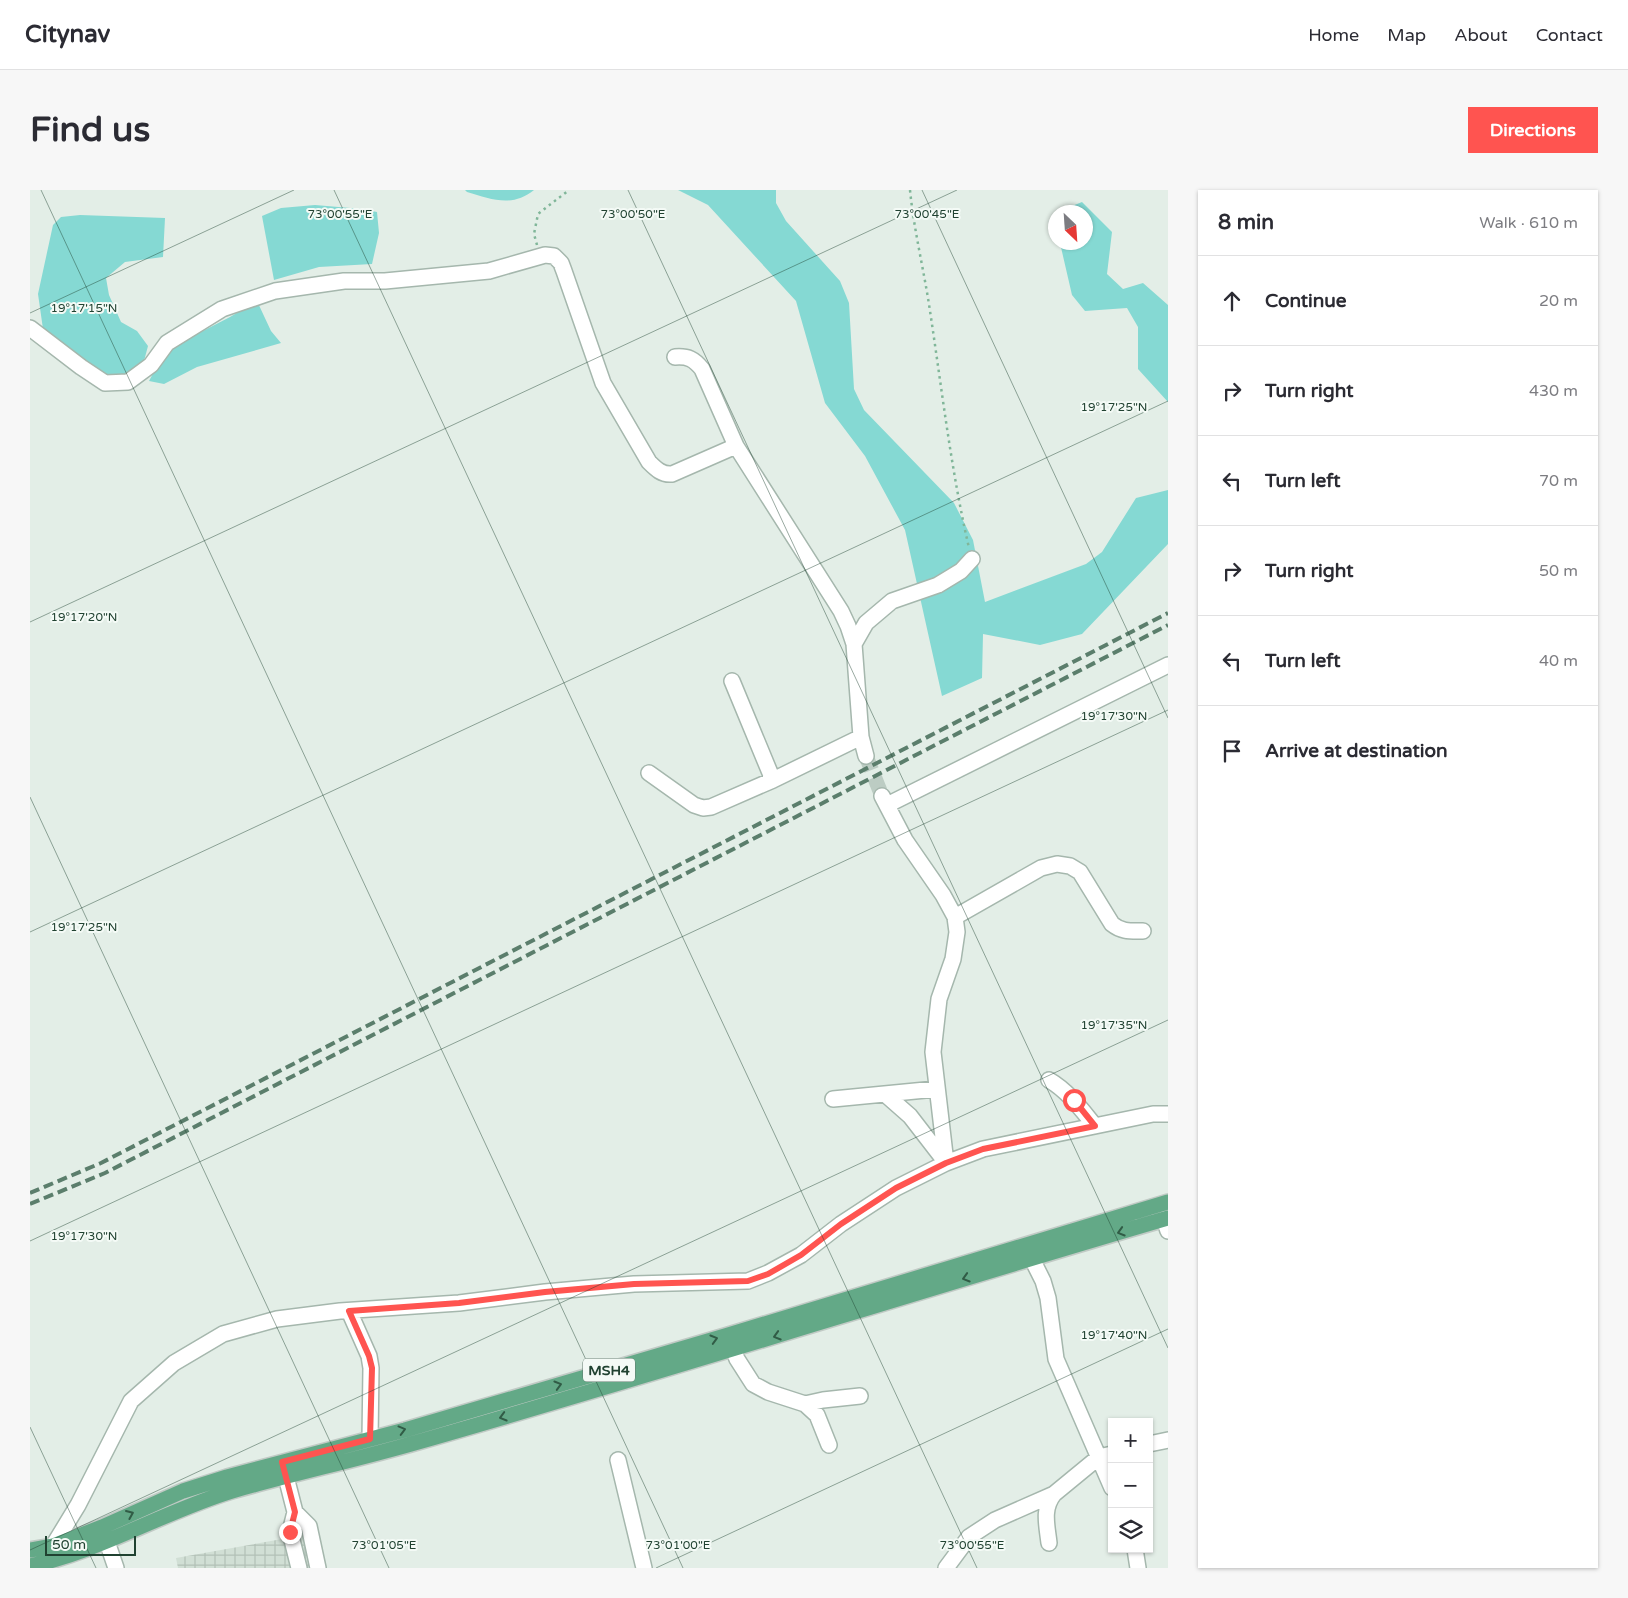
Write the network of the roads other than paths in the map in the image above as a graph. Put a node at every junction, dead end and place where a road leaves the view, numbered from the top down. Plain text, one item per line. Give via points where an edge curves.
1 (30, 328) edge
2 (675, 357) dead end
3 (736, 446) junction
4 (972, 559) road end
5 (854, 644) junction
6 (1168, 665) edge
7 (732, 681) dead end
8 (861, 737) junction
9 (866, 756) tunnel mouth
10 (649, 773) dead end
11 (773, 780) junction
12 (955, 917) junction
13 (1143, 931) dead end
14 (1049, 1080) dead end
15 (936, 1089) junction
16 (885, 1094) junction
17 (833, 1099) dead end
18 (1168, 1114) edge
19 (1095, 1126) junction
20 (946, 1163) junction
21 (1168, 1202) edge
22 (1167, 1223) edge
23 (1028, 1252) junction
24 (349, 1311) junction
25 (801, 1321) junction
26 (733, 1349) junction
27 (860, 1396) dead end
28 (805, 1404) junction
29 (370, 1439) junction
30 (1168, 1440) edge
31 (1153, 1443) edge
32 (829, 1445) dead end
33 (1105, 1455) edge
34 (618, 1460) dead end
35 (282, 1462) junction
36 (1108, 1469) edge
37 (285, 1477) junction
38 (1054, 1494) junction
39 (295, 1512) junction
40 (102, 1527) junction
41 (107, 1541) junction
42 (1049, 1543) dead end
43 (52, 1546) junction
44 (30, 1550) edge
45 (1136, 1553) edge
46 (57, 1560) junction
47 (30, 1566) edge
48 (116, 1568) edge
49 (299, 1568) edge
50 (318, 1568) edge
51 (644, 1568) edge
52 (946, 1568) edge
53 (1138, 1568) edge

1 - 3 street via 105,382 128,382 151,364 167,343 222,310 275,291 344,280 384,281 489,271 545,255 554,256 561,263 603,383 649,462 665,474 672,474
2 - 3 street via 686,356 702,369
3 - 5 street via 841,611
4 - 5 street via 961,571 938,585 892,601 866,623
5 - 8 street
6 - 12 street via 885,800 905,840
7 - 11 street
8 - 9 street
8 - 11 street
10 - 11 street via 703,808
12 - 13 street via 1041,868 1057,864 1080,872 1112,924 1126,931
12 - 15 street via 958,932 939,999 933,1052
14 - 19 street via 1074,1100
15 - 16 street
15 - 20 street
16 - 17 street
16 - 20 street via 910,1116
18 - 19 street
19 - 20 street via 983,1149
20 - 24 street via 896,1188 801,1255 768,1274 748,1281 634,1284
21 - 23 main road, MSH4
22 -> 23 main road, MSH4
23 - 25 main road, MSH4
23 - 33 street via 1048,1298 1056,1359
24 - 29 street via 372,1368
24 - 43 street via 277,1319 223,1334 174,1362 132,1401 78,1505
25 -> 26 main road, MSH4
29 -> 25 main road, MSH4
26 - 28 street via 754,1384
26 -> 37 main road, MSH4 via 409,1445
27 - 28 street
28 - 32 street via 817,1415
29 - 35 main road, MSH4
30 - 31 street
33 - 36 street
33 - 38 street
34 - 51 street
35 - 37 street
40 -> 35 main road, MSH4 via 183,1491
37 - 39 street
37 - 41 main road, MSH4 via 188,1505
38 - 42 street via 1048,1501 1045,1514
38 - 52 street via 994,1520 969,1537
39 - 49 street via 290,1532
39 - 50 street via 310,1526
40 - 41 street
40 - 43 main road, MSH4
41 - 46 main road, MSH4
41 - 48 street
43 - 44 main road, MSH4
43 - 46 street
45 - 53 street
46 - 47 main road, MSH4

